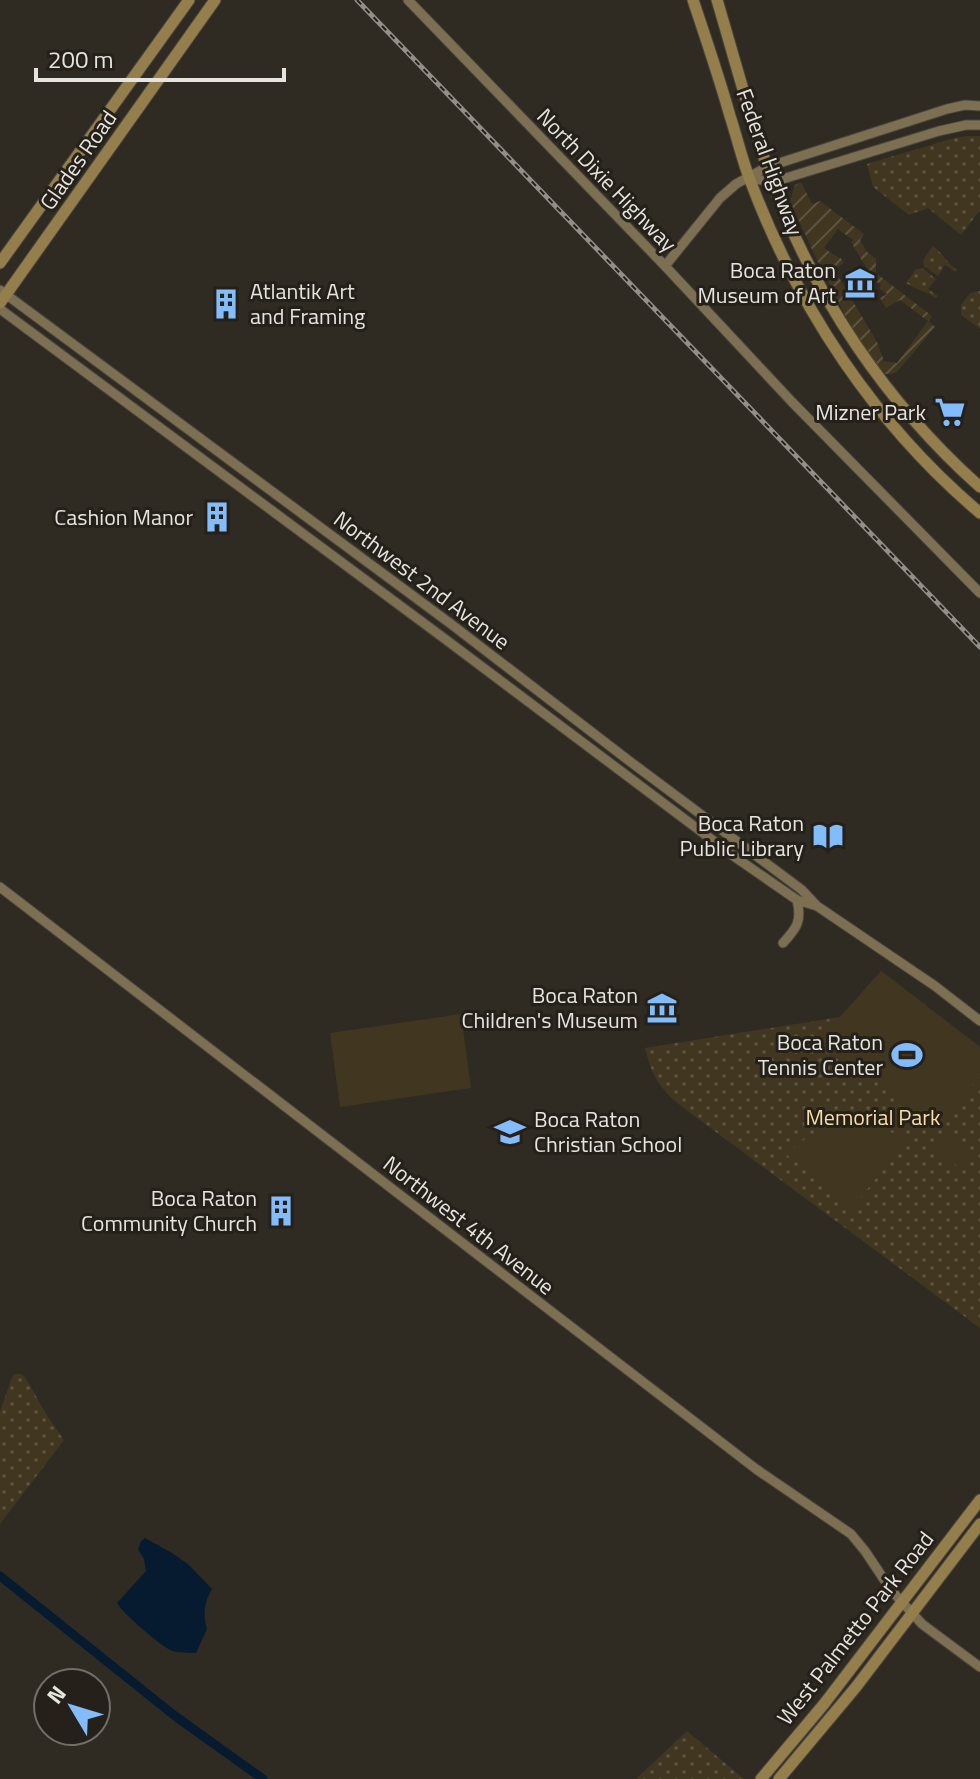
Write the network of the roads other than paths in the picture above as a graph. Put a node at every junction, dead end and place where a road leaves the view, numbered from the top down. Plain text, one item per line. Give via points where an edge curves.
1 (189, 0) edge
2 (215, 0) edge
3 (408, 0) edge
4 (693, 0) edge
5 (717, 0) edge
6 (980, 106) edge
7 (980, 125) edge
8 (877, 131) junction
9 (881, 148) junction
10 (767, 167) junction
11 (749, 178) junction
12 (773, 182) junction
13 (0, 263) edge
14 (665, 266) junction
15 (2, 299) edge
16 (857, 380) junction
17 (890, 392) junction
18 (894, 428) junction
19 (924, 431) junction
20 (980, 487) edge
21 (980, 513) edge
22 (980, 593) edge
23 (0, 887) edge
24 (797, 900) junction
25 (817, 906) junction
26 (783, 943) dead end
27 (980, 1021) edge
28 (980, 1500) edge
29 (980, 1524) edge
30 (902, 1602) junction
31 (912, 1613) junction
32 (980, 1667) edge
33 (761, 1779) edge
34 (779, 1779) edge

1 - 13 main road, Glades Road
2 - 15 main road, Glades Road
3 - 14 street, North Dixie Highway
4 - 11 main road, Federal Highway
5 - 10 main road, Federal Highway
6 - 8 street via 960,106
7 - 9 street
8 - 9 street
8 - 10 street
9 - 12 street
10 - 11 street
10 - 12 main road, Federal Highway
11 - 12 street
11 - 14 street via 720,198
11 - 16 main road, Federal Highway via 799,289
12 - 17 main road, Federal Highway via 822,290
14 - 22 street, North Dixie Highway
15 - 24 street, Northwest 2nd Avenue via 441,636
15 - 25 street, Northwest 2nd Avenue via 451,624
16 - 17 main road
16 - 18 main road, Federal Highway
17 - 19 main road, Federal Highway
18 - 19 main road via 904,424
18 - 21 main road, Federal Highway
19 - 20 main road, Federal Highway
23 - 30 street, Northwest 4th Avenue via 756,1469 845,1529
24 - 25 street, Northwest 2nd Avenue
24 - 26 street via 798,923
25 - 27 street, Northwest 2nd Avenue
28 - 30 main road, West Palmetto Park Road
29 - 31 main road, West Palmetto Park Road
30 - 31 street, Northwest 4th Avenue
30 - 33 main road, West Palmetto Park Road
31 - 32 street, Northwest 4th Avenue
31 - 34 main road, West Palmetto Park Road

